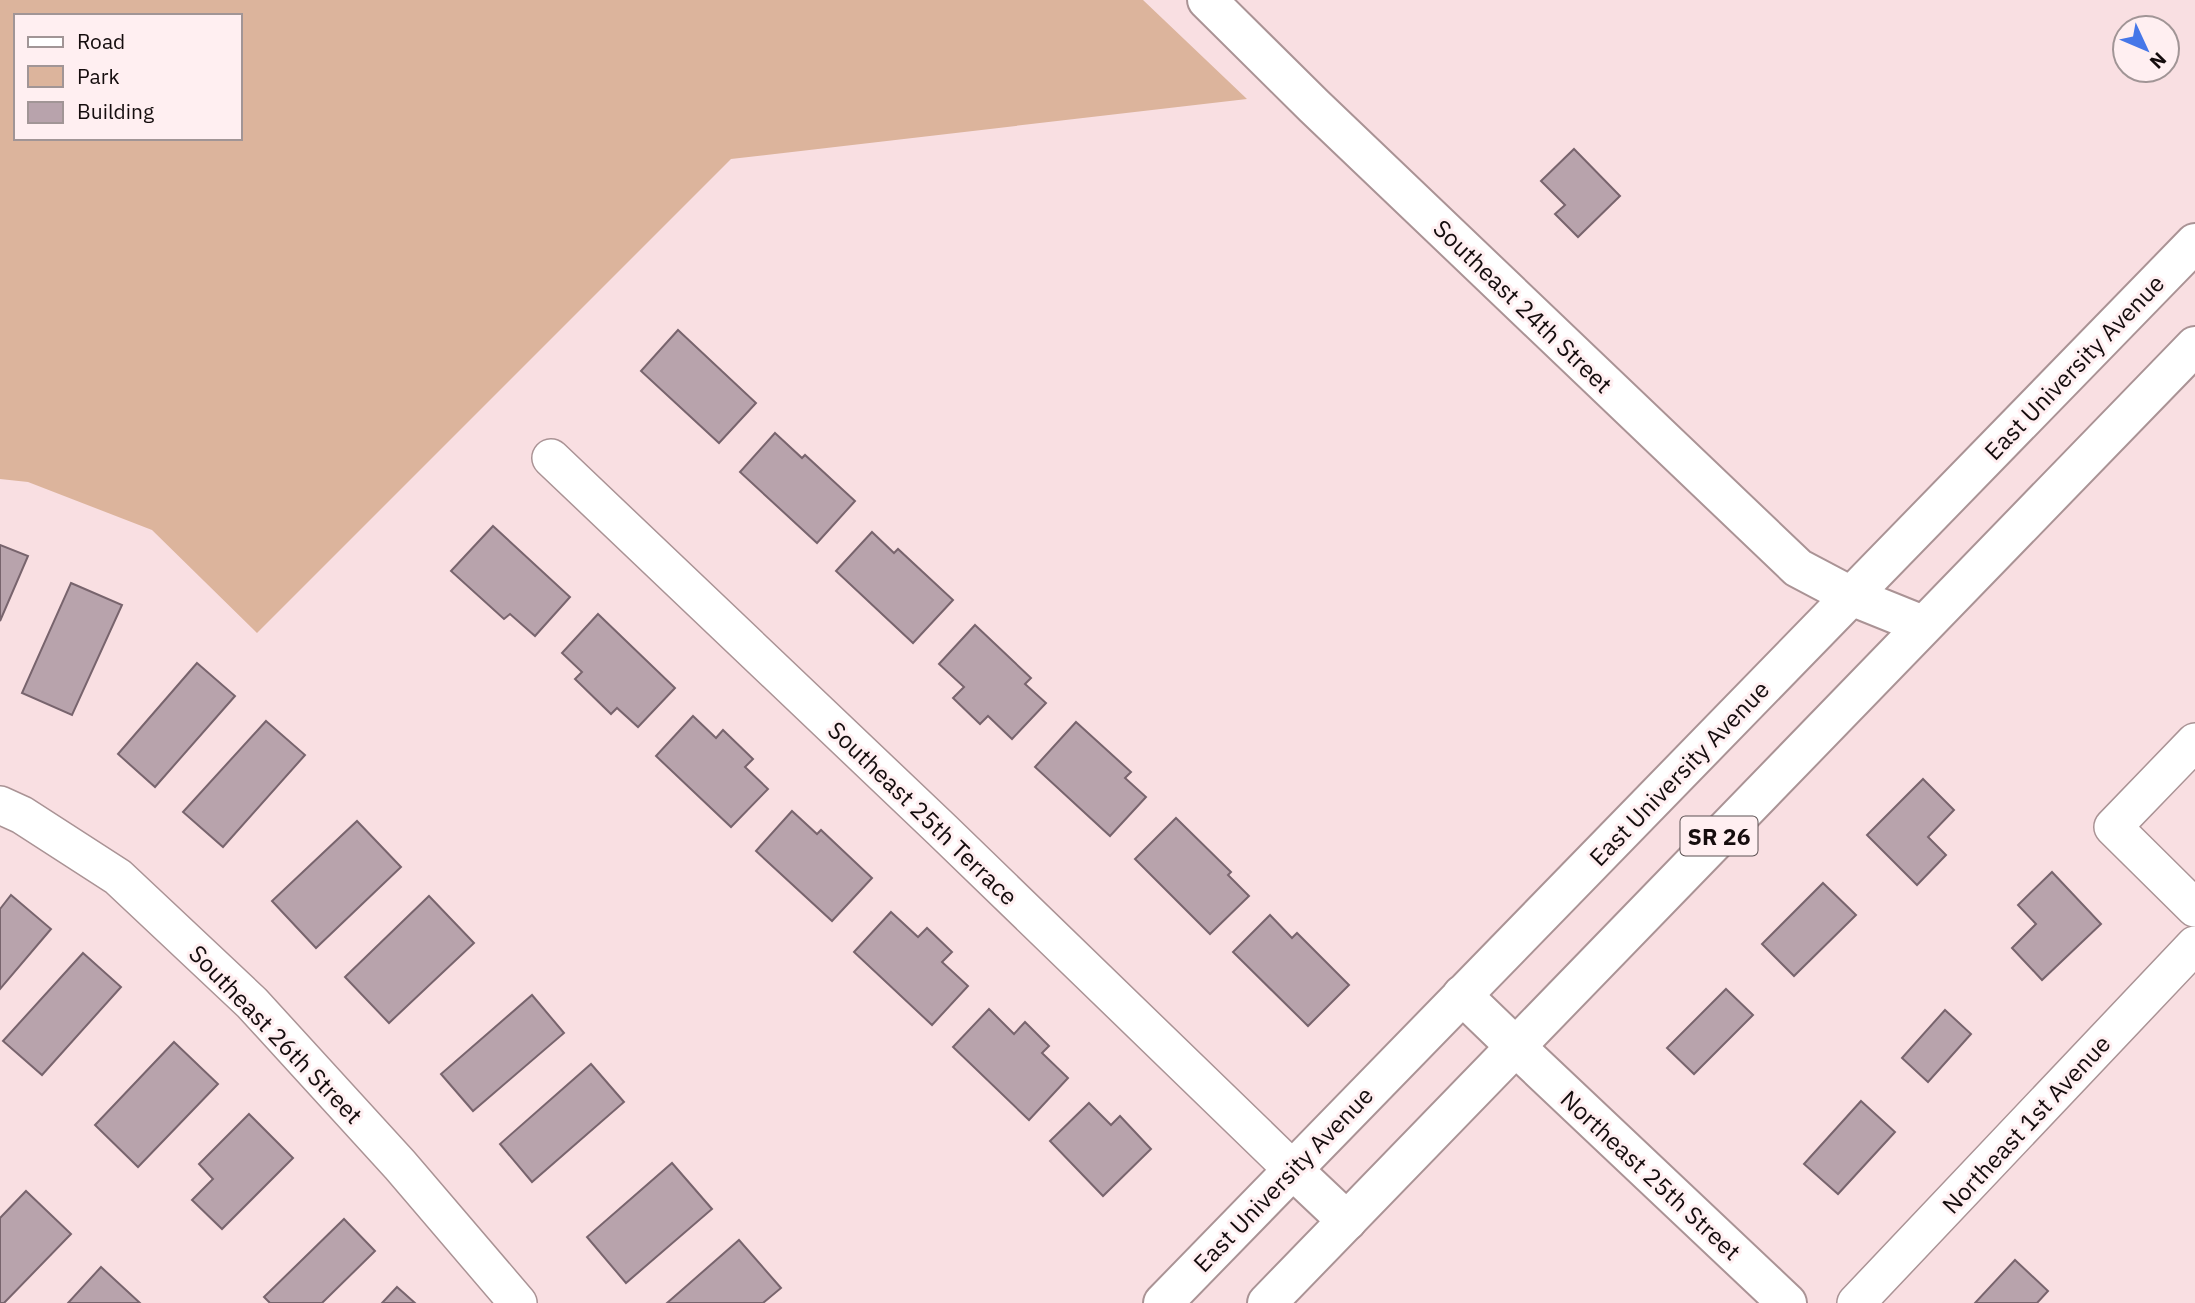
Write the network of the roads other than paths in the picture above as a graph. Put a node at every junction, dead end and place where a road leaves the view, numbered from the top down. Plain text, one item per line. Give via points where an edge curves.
1 (1208, 0) edge
2 (2195, 243) edge
3 (2195, 346) edge
4 (551, 458) dead end
5 (1851, 596) junction
6 (1923, 625) junction
7 (2195, 742) edge
8 (0, 805) edge
9 (2195, 908) edge
10 (2195, 945) edge
11 (1462, 995) junction
12 (1516, 1047) junction
13 (1292, 1169) junction
14 (1346, 1222) junction
15 (518, 1303) edge
16 (1163, 1303) edge
17 (1268, 1303) edge
18 (1787, 1303) edge
19 (1856, 1303) edge

1 - 5 main road, Southeast 24th Street via 1798,568
2 - 5 main road, East University Avenue / SR 26
3 - 6 main road, SR 26
4 - 13 street, Southeast 25th Terrace
5 - 6 main road, Southeast 24th Street
5 - 11 main road, East University Avenue / SR 26
6 - 12 main road, SR 26
7 - 9 street via 2113,827
8 - 15 street, Southeast 26th Street via 118,877 252,1003
10 - 19 street, Northeast 1st Avenue
11 - 12 main road, Northeast 25th Street
11 - 13 main road, East University Avenue / SR 26
12 - 14 main road, SR 26
12 - 18 main road, Northeast 25th Street
13 - 14 main road
13 - 16 main road, East University Avenue / SR 26
14 - 17 main road, SR 26

